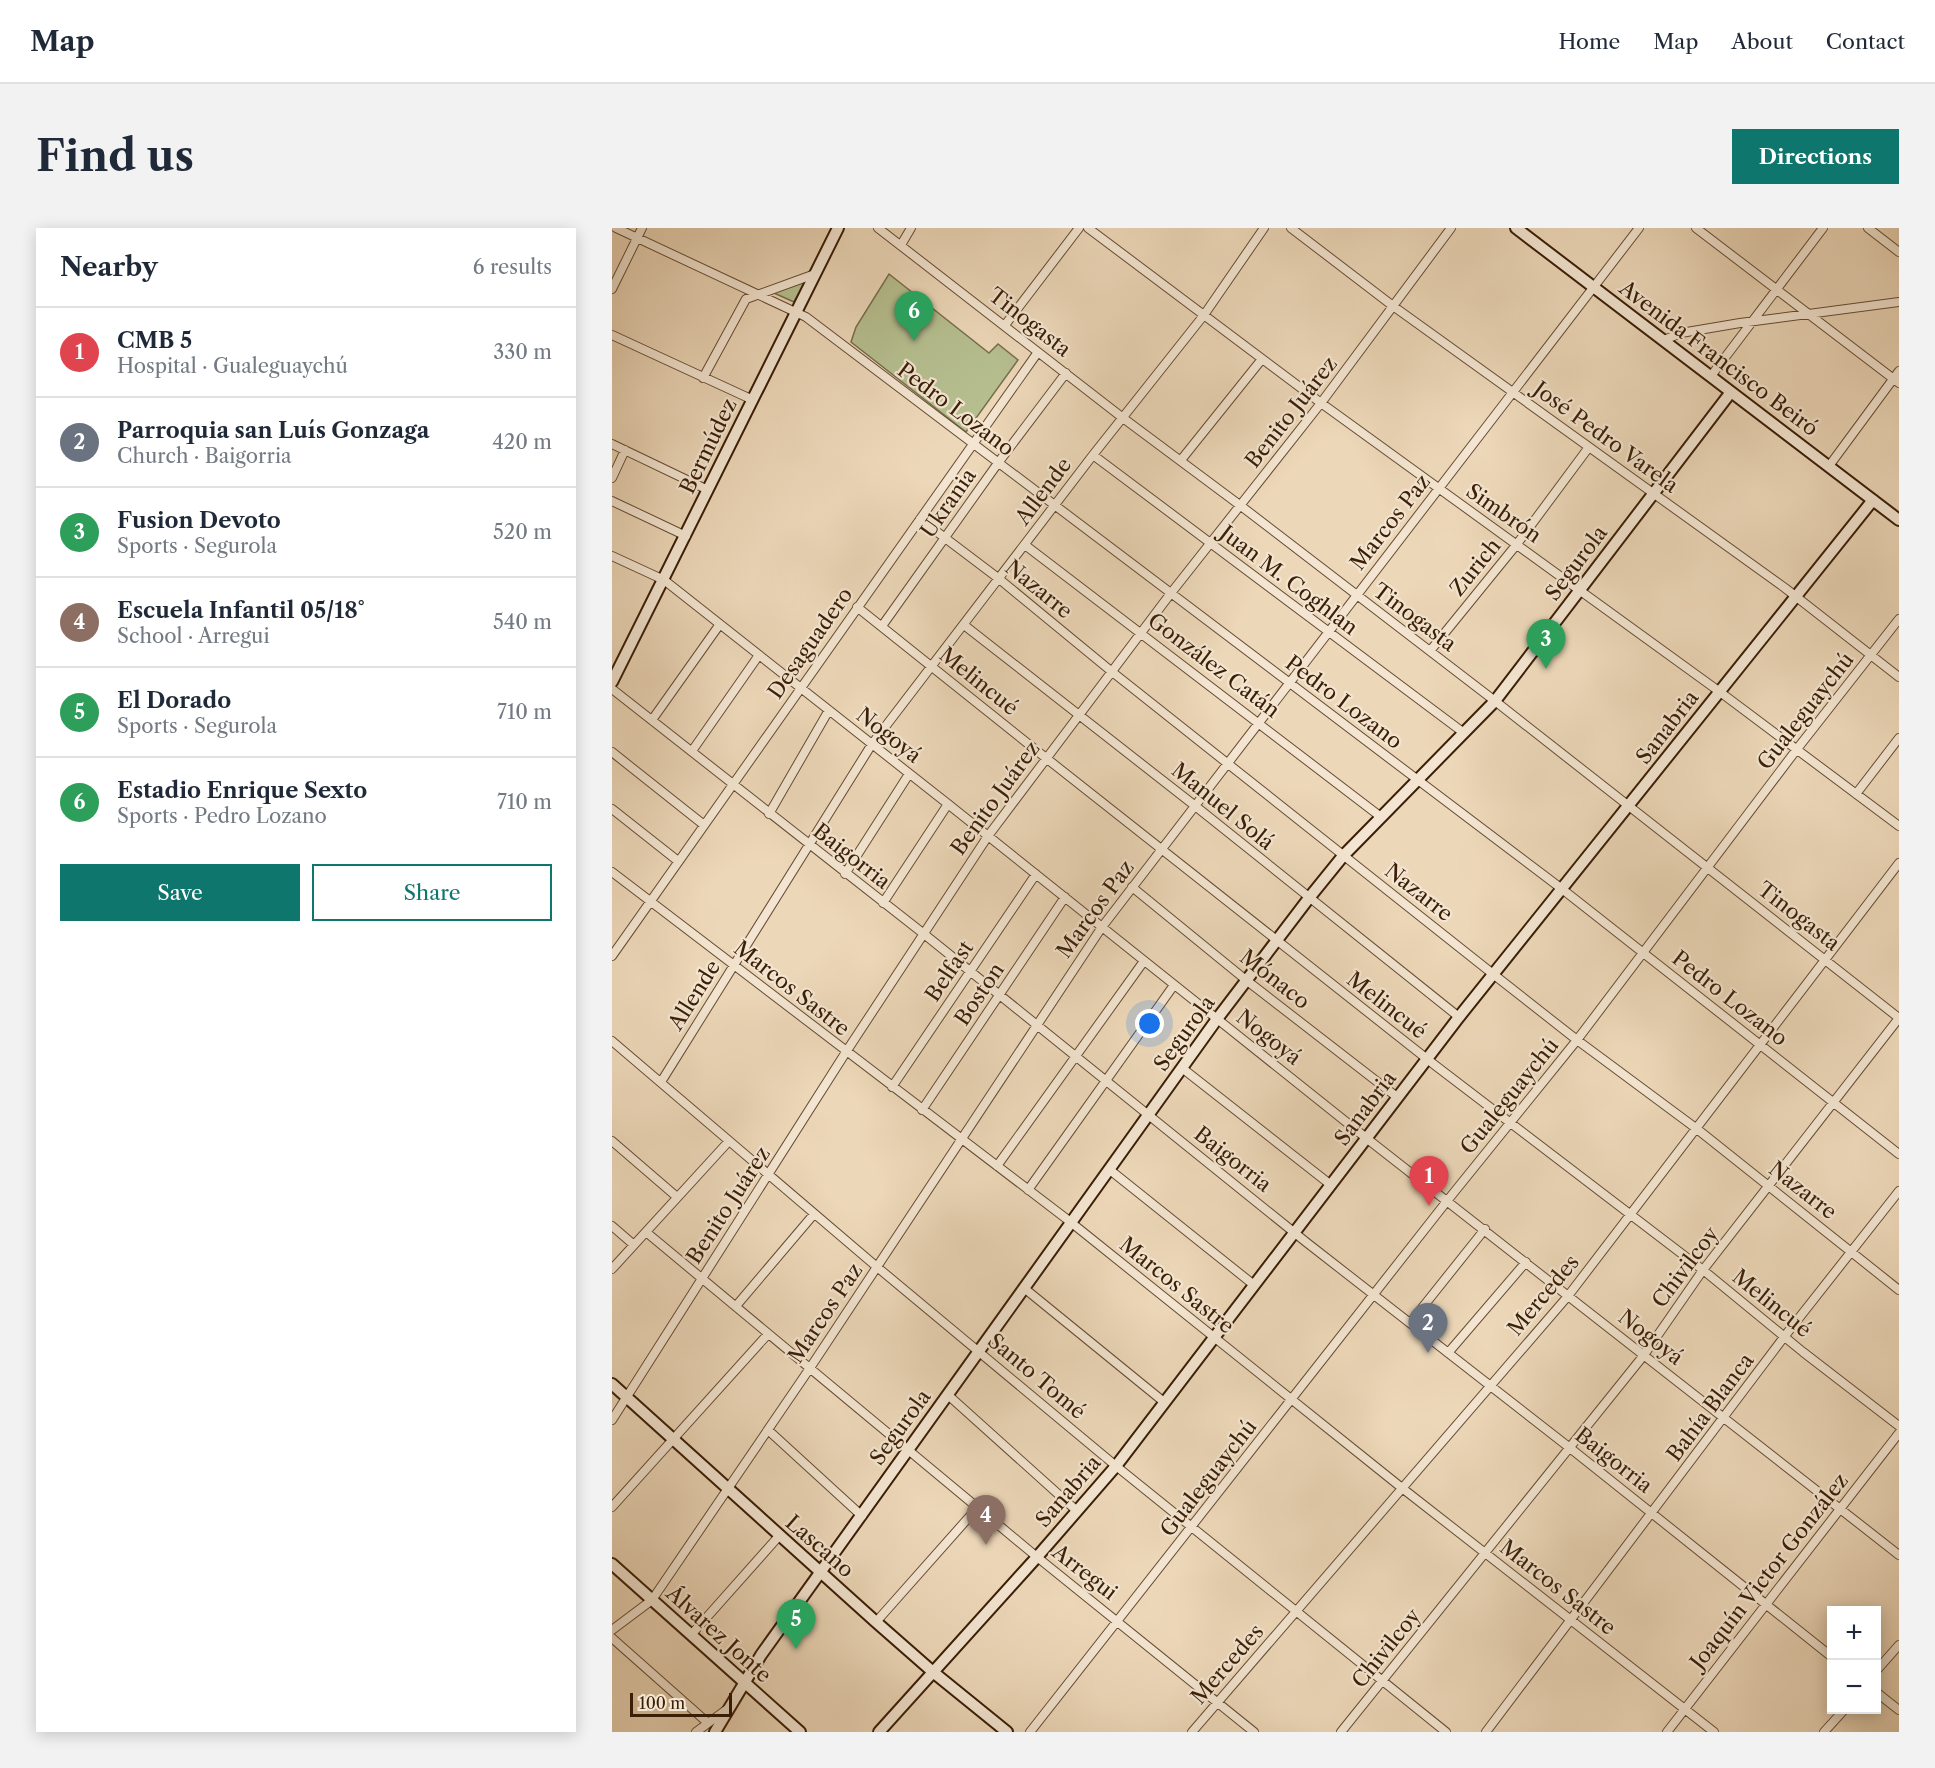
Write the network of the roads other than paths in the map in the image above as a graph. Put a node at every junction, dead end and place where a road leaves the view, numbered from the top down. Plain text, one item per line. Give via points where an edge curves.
1 (616, 228) edge
2 (642, 228) edge
3 (838, 228) edge
4 (878, 228) edge
5 (911, 228) edge
6 (1079, 228) edge
7 (1088, 228) edge
8 (1264, 228) edge
9 (1291, 228) edge
10 (1451, 228) edge
11 (1516, 228) edge
12 (1638, 228) edge
13 (1696, 228) edge
14 (1823, 228) edge
15 (1868, 228) edge
16 (638, 238) junction
17 (901, 245) junction
18 (1899, 252) edge
19 (815, 274) junction
20 (1593, 287) junction
21 (612, 289) edge
22 (1776, 289) junction
23 (757, 294) junction
24 (1899, 302) edge
25 (1394, 306) junction
26 (796, 312) junction
27 (1810, 314) junction
28 (1204, 315) junction
29 (1752, 321) junction
30 (1005, 325) junction
31 (1728, 325) junction
32 (612, 335) edge
33 (1664, 340) junction
34 (1738, 341) junction
35 (1038, 351) junction
36 (1262, 359) junction
37 (1899, 371) edge
38 (1066, 374) junction
39 (1711, 376) junction
40 (704, 378) junction
41 (1896, 381) edge
42 (1512, 391) junction
43 (1731, 392) junction
44 (753, 400) junction
45 (1321, 403) junction
46 (1123, 418) junction
47 (612, 444) edge
48 (972, 444) junction
49 (1589, 447) junction
50 (625, 450) junction
51 (1093, 455) junction
52 (1181, 460) junction
53 (998, 463) junction
54 (1829, 466) junction
55 (612, 478) edge
56 (1439, 489) junction
57 (708, 490) junction
58 (1654, 493) junction
59 (1873, 500) junction
60 (612, 501) edge
61 (1055, 504) junction
62 (1241, 506) junction
63 (920, 519) junction
64 (1899, 520) edge
65 (686, 536) junction
66 (945, 539) junction
67 (1024, 544) junction
68 (1211, 544) junction
69 (1517, 544) junction
70 (612, 556) edge
71 (998, 578) junction
72 (664, 580) junction
73 (1580, 590) junction
74 (1171, 593) junction
75 (1356, 595) junction
76 (1796, 597) junction
77 (857, 607) junction
78 (1899, 619) edge
79 (720, 624) junction
80 (964, 625) junction
81 (882, 626) junction
82 (1142, 632) junction
83 (1328, 632) junction
84 (1430, 651) junction
85 (759, 655) junction
86 (1872, 655) junction
87 (931, 665) junction
88 (1111, 671) junction
89 (1899, 676) edge
90 (612, 682) edge
91 (1289, 683) junction
92 (801, 688) junction
93 (612, 689) edge
94 (1720, 692) junction
95 (1495, 701) junction
96 (828, 710) junction
97 (1079, 714) junction
98 (652, 720) junction
99 (1259, 722) junction
100 (1464, 733) junction
101 (1899, 738) edge
102 (872, 744) junction
103 (1797, 749) junction
104 (692, 751) junction
105 (612, 752) edge
106 (1046, 758) junction
107 (1227, 763) junction
108 (909, 774) junction
109 (1418, 780) junction
110 (733, 785) junction
111 (1856, 794) junction
112 (948, 804) junction
113 (1194, 805) junction
114 (1629, 807) junction
115 (612, 809) edge
116 (769, 814) junction
117 (1381, 817) junction
118 (704, 825) junction
119 (1899, 826) edge
120 (988, 836) junction
121 (808, 845) junction
122 (1161, 849) junction
123 (1343, 856) junction
124 (678, 861) junction
125 (1899, 863) edge
126 (1708, 867) junction
127 (612, 872) edge
128 (845, 873) junction
129 (1036, 874) junction
130 (1132, 887) junction
131 (1562, 889) junction
132 (1065, 897) junction
133 (1309, 898) junction
134 (650, 901) junction
135 (883, 903) junction
136 (1102, 927) junction
137 (924, 934) junction
138 (1277, 940) junction
139 (1644, 954) junction
140 (612, 956) edge
141 (1824, 959) junction
142 (1144, 960) junction
143 (734, 965) junction
144 (971, 971) junction
145 (1493, 974) junction
146 (1246, 980) junction
147 (1174, 985) junction
148 (1000, 995) junction
149 (1459, 1017) junction
150 (1899, 1018) edge
151 (1217, 1019) junction
152 (1036, 1024) junction
153 (1577, 1040) junction
154 (612, 1041) edge
155 (1760, 1044) junction
156 (846, 1052) junction
157 (1076, 1057) junction
158 (1426, 1059) junction
159 (1182, 1068) junction
160 (1106, 1081) junction
161 (661, 1082) junction
162 (892, 1088) junction
163 (1397, 1097) junction
164 (1834, 1102) junction
165 (922, 1110) junction
166 (1148, 1116) junction
167 (1509, 1123) junction
168 (1697, 1129) junction
169 (1367, 1138) junction
170 (961, 1139) junction
171 (612, 1141) edge
172 (729, 1141) junction
173 (1899, 1154) edge
174 (997, 1166) junction
175 (1110, 1170) junction
176 (769, 1175) junction
177 (1331, 1185) junction
178 (1769, 1188) junction
179 (1028, 1190) junction
180 (1899, 1191) edge
181 (677, 1197) junction
182 (1447, 1201) junction
183 (814, 1214) junction
184 (1631, 1216) junction
185 (1071, 1223) junction
186 (612, 1226) edge
187 (1485, 1229) junction
188 (646, 1232) junction
189 (1294, 1232) junction
190 (634, 1245) junction
191 (1852, 1252) junction
192 (1526, 1262) junction
193 (877, 1267) junction
194 (612, 1269) edge
195 (1703, 1270) junction
196 (702, 1278) junction
197 (1254, 1285) junction
198 (1024, 1288) junction
199 (1899, 1290) edge
200 (1375, 1295) junction
201 (1568, 1296) junction
202 (736, 1306) junction
203 (1410, 1323) junction
204 (768, 1334) junction
205 (1784, 1337) junction
206 (1213, 1338) junction
207 (979, 1351) junction
208 (1448, 1353) junction
209 (1644, 1355) junction
210 (810, 1368) junction
211 (612, 1384) edge
212 (1489, 1386) junction
213 (948, 1395) junction
214 (627, 1396) junction
215 (1292, 1400) junction
216 (1164, 1402) junction
217 (1725, 1417) junction
218 (612, 1420) edge
219 (1899, 1426) edge
220 (768, 1430) junction
221 (1899, 1433) edge
222 (673, 1439) junction
223 (1570, 1448) junction
224 (909, 1449) junction
225 (1116, 1466) junction
226 (1402, 1488) junction
227 (728, 1489) junction
228 (612, 1507) edge
229 (978, 1507) junction
230 (1840, 1508) junction
231 (1077, 1511) junction
232 (1652, 1513) junction
233 (862, 1516) junction
234 (1192, 1527) junction
235 (779, 1536) junction
236 (1485, 1553) junction
237 (1899, 1555) edge
238 (1037, 1557) junction
239 (612, 1564) edge
240 (821, 1572) junction
241 (652, 1600) junction
242 (1766, 1604) junction
243 (1297, 1611) junction
244 (1571, 1620) junction
245 (1118, 1621) junction
246 (876, 1622) junction
247 (612, 1630) edge
248 (691, 1635) junction
249 (612, 1638) edge
250 (1899, 1645) edge
251 (1827, 1653) edge
252 (1881, 1665) edge
253 (933, 1672) junction
254 (1383, 1680) junction
255 (743, 1682) junction
256 (1881, 1696) edge
257 (1218, 1703) junction
258 (1685, 1710) junction
259 (1899, 1710) edge
260 (1840, 1714) edge
261 (711, 1728) edge
262 (696, 1732) edge
263 (800, 1732) edge
264 (879, 1732) edge
265 (1007, 1732) edge
266 (1030, 1732) edge
267 (1192, 1732) edge
268 (1254, 1732) edge
269 (1341, 1732) edge
270 (1446, 1732) edge
271 (1486, 1732) edge
272 (1667, 1732) edge
273 (1714, 1732) edge
274 (1824, 1732) edge

1 - 16 street, Pedro Lozano
2 - 16 street
3 - 19 street, Bermúdez
4 - 17 street, Tinogasta
5 - 17 street
6 - 30 street
7 - 28 street, Simbrón
8 - 28 street, Allende
9 - 25 street, José Pedro Varela
10 - 25 street, Benito Juárez
11 - 20 street, Avenida Francisco Beiró
12 - 20 street, Marcos Paz
13 - 22 street
14 - 22 street
15 - 18 street
16 - 21 street
16 - 23 street, Pedro Lozano
17 - 30 street, Tinogasta
19 - 23 street
19 - 26 street, Bermúdez
20 - 33 street, Avenida Francisco Beiró
20 - 42 street, Marcos Paz
22 - 27 street
22 - 29 street
23 - 26 street, Pedro Lozano
23 - 40 street via 746,299
24 - 27 street
25 - 42 street, José Pedro Varela
25 - 45 street, Benito Juárez
26 - 44 street, Bermúdez
26 - 48 street, Pedro Lozano
27 - 29 street
27 - 41 street
28 - 36 street, Simbrón
28 - 46 street, Allende
29 - 31 street
29 - 34 street
30 - 35 street, Tinogasta
31 - 33 street
31 - 34 street
32 - 40 street
33 - 39 street, Avenida Francisco Beiró
34 - 39 street
35 - 38 street, Tinogasta
35 - 48 street, Desaguadero
36 - 45 street, Simbrón
36 - 52 street
37 - 41 street
38 - 46 street, Tinogasta
38 - 53 street, Ukrania
39 - 43 street, Avenida Francisco Beiró
40 - 44 street
41 - 54 street
42 - 49 street, José Pedro Varela
42 - 56 street, Marcos Paz
43 - 54 street, Avenida Francisco Beiró
43 - 58 street, Segurola
44 - 57 street, Bermúdez
45 - 56 street, Simbrón
45 - 62 street, Benito Juárez
46 - 51 street, Allende
46 - 52 street, Tinogasta
47 - 50 street
48 - 53 street, Pedro Lozano
48 - 63 street, Desaguadero
49 - 58 street, José Pedro Varela
49 - 69 street, Zurich
50 - 55 street
50 - 57 street
51 - 61 street, Allende
51 - 68 street, Juan M. Coghlan
52 - 62 street, Tinogasta
53 - 61 street, Pedro Lozano
53 - 66 street, Ukrania
54 - 59 street, Avenida Francisco Beiró
56 - 69 street, Simbrón
56 - 75 street, Marcos Paz
57 - 65 street, Bermúdez
58 - 73 street, Segurola
58 - 76 street, José Pedro Varela
59 - 64 street, Avenida Francisco Beiró
59 - 76 street, Sanabria
60 - 65 street
61 - 67 street, Allende
61 - 74 street, Pedro Lozano
62 - 68 street, Benito Juárez
62 - 75 street, Tinogasta
63 - 66 street, Nazarre
63 - 77 street, Desaguadero
65 - 72 street, Bermúdez
66 - 71 street, Nazarre
66 - 81 street, Ukrania
67 - 71 street, Allende
67 - 82 street, González Catán
68 - 74 street, Benito Juárez
68 - 83 street, Juan M. Coghlan
69 - 73 street, Simbrón
69 - 84 street, Zurich
70 - 72 street, Nogoyá
71 - 80 street, Allende
71 - 88 street, Nazarre
72 - 79 street, Nogoyá
72 - 90 street, Bermúdez
73 - 94 street, Simbrón
73 - 95 street, Segurola
74 - 82 street, Benito Juárez
74 - 91 street, Pedro Lozano
75 - 83 street, Marcos Paz
75 - 84 street, Tinogasta
76 - 86 street, José Pedro Varela
76 - 94 street, Sanabria
77 - 81 street, Melincué
77 - 92 street, Desaguadero
78 - 86 street, Gualeguaychú
79 - 85 street, Nogoyá
79 - 98 street
80 - 87 street, Allende
80 - 97 street, Manuel Solá
81 - 87 street, Melincué
82 - 88 street, Benito Juárez
82 - 99 street, González Catán
83 - 91 street, Marcos Paz
83 - 100 street, Juan M. Coghlan
84 - 95 street, Tinogasta
85 - 92 street, Nogoyá
85 - 104 street
86 - 89 street, José Pedro Varela
86 - 103 street, Gualeguaychú
87 - 102 street, Allende
87 - 106 street, Melincué
88 - 97 street, Benito Juárez
88 - 107 street, Nazarre
91 - 99 street, Marcos Paz
91 - 109 street, Pedro Lozano
92 - 96 street, Nogoyá
92 - 110 street, Desaguadero
93 - 98 street, Baigorria
94 - 103 street, Simbrón
94 - 114 street, Sanabria
95 - 100 street, Segurola
95 - 114 street, Tinogasta
96 - 102 street, Nogoyá
96 - 116 street
97 - 106 street, Benito Juárez
97 - 113 street, Manuel Solá
98 - 104 street, Baigorria
99 - 107 street, Marcos Paz
99 - 117 street, González Catán
100 - 109 street, Segurola
101 - 111 street
102 - 108 street, Nogoyá
102 - 121 street, Allende
103 - 111 street, Simbrón
103 - 126 street, Gualeguaychú
104 - 110 street, Baigorria
105 - 118 street
106 - 120 street, Benito Juárez
106 - 122 street, Melincué
107 - 113 street, Marcos Paz
107 - 123 street, Nazarre
108 - 112 street, Nogoyá
108 - 128 street
109 - 117 street, Segurola
109 - 131 street, Pedro Lozano
110 - 116 street, Baigorria
110 - 118 street, Desaguadero
111 - 119 street, Simbrón
112 - 120 street, Nogoyá
112 - 135 street
113 - 122 street, Marcos Paz
113 - 133 street, Manuel Solá
114 - 126 street, Tinogasta
114 - 131 street, Sanabria
115 - 124 street
116 - 121 street, Baigorria
117 - 123 street, Segurola
118 - 124 street, Desaguadero
120 - 129 street, Nogoyá
120 - 137 street, Benito Juárez
121 - 128 street, Baigorria
121 - 143 street, Allende
122 - 130 street, Marcos Paz
122 - 138 street, Melincué
123 - 133 street, Segurola
123 - 145 street, Nazarre
124 - 134 street, Desaguadero
125 - 141 street, Mercedes
126 - 139 street, Gualeguaychú
126 - 141 street, Tinogasta
127 - 134 street, Marcos Sastre
128 - 135 street, Baigorria
129 - 132 street, Nogoyá
129 - 144 street, Belfast
130 - 136 street, Marcos Paz
130 - 146 street, Mónaco
131 - 139 street, Pedro Lozano
131 - 145 street, Sanabria
132 - 136 street, Nogoyá
132 - 148 street, Boston
133 - 138 street, Segurola
133 - 149 street, Manuel Solá
134 - 140 street, Desaguadero
134 - 143 street, Marcos Sastre
135 - 137 street, Baigorria
136 - 142 street, Nogoyá
136 - 152 street, Marcos Paz
137 - 144 street, Baigorria
137 - 156 street, Benito Juárez
138 - 146 street, Segurola
138 - 158 street, Melincué
139 - 153 street, Gualeguaychú
139 - 155 street, Pedro Lozano
141 - 150 street, Tinogasta
141 - 155 street, Mercedes
142 - 147 street, Nogoyá
142 - 157 street
143 - 156 street, Marcos Sastre
143 - 161 street, Allende
144 - 148 street, Baigorria
144 - 162 street, Belfast
145 - 149 street, Sanabria
145 - 153 street, Nazarre
146 - 151 street, Segurola
146 - 163 street, Mónaco
147 - 151 street, Nogoyá
147 - 160 street
148 - 152 street, Baigorria
148 - 165 street, Boston
149 - 158 street, Sanabria
150 - 164 street, Chivilcoy
151 - 159 street, Segurola
151 - 169 street, Nogoyá
152 - 157 street, Baigorria
152 - 170 street, Marcos Paz
153 - 167 street, Gualeguaychú
153 - 168 street, Nazarre
154 - 161 street, Santo Tomé
155 - 164 street, Pedro Lozano
155 - 168 street, Mercedes
156 - 162 street, Marcos Sastre
156 - 176 street, Benito Juárez
157 - 160 street, Baigorria
157 - 174 street
158 - 163 street, Sanabria
158 - 167 street, Melincué
159 - 166 street, Segurola
159 - 177 street
160 - 166 street, Baigorria
160 - 179 street
161 - 172 street, Santo Tomé
162 - 165 street, Marcos Sastre
163 - 169 street, Sanabria
164 - 173 street, Pedro Lozano
164 - 178 street, Chivilcoy
165 - 170 street, Marcos Sastre
166 - 175 street, Segurola
166 - 189 street, Baigorria
167 - 182 street, Gualeguaychú
167 - 184 street, Melincué
168 - 178 street, Nazarre
168 - 184 street, Mercedes
169 - 177 street, Sanabria
169 - 182 street, Nogoyá
170 - 174 street, Marcos Sastre
170 - 193 street, Marcos Paz
171 - 181 street
172 - 176 street, Santo Tomé
172 - 181 street
174 - 179 street, Marcos Sastre
175 - 185 street, Segurola
175 - 197 street
176 - 183 street, Santo Tomé
176 - 196 street, Benito Juárez
177 - 189 street, Sanabria
178 - 191 street, Nazarre
178 - 195 street, Chivilcoy
179 - 185 street, Marcos Sastre
180 - 191 street, Bahía Blanca
181 - 188 street
182 - 187 street, Nogoyá
182 - 200 street, Gualeguaychú
183 - 193 street, Santo Tomé
183 - 202 street
184 - 195 street, Melincué
184 - 201 street, Mercedes
185 - 198 street, Segurola
185 - 206 street, Marcos Sastre
186 - 190 street
187 - 192 street, Nogoyá
187 - 203 street
188 - 190 street
188 - 196 street, Arregui
189 - 197 street, Sanabria
189 - 200 street, Baigorria
190 - 194 street
191 - 199 street, Nazarre
191 - 205 street, Bahía Blanca
192 - 201 street, Nogoyá
192 - 208 street
193 - 207 street, Santo Tomé
193 - 210 street, Marcos Paz
195 - 205 street, Melincué
195 - 209 street, Chivilcoy
196 - 202 street, Arregui
196 - 214 street, Benito Juárez
197 - 206 street, Sanabria
198 - 207 street, Segurola
198 - 216 street
200 - 203 street, Baigorria
200 - 215 street, Gualeguaychú
201 - 209 street, Nogoyá
201 - 212 street, Mercedes
202 - 204 street, Arregui
203 - 208 street, Baigorria
204 - 210 street, Arregui
204 - 222 street
205 - 217 street, Bahía Blanca
205 - 219 street, Melincué
206 - 215 street, Marcos Sastre
206 - 216 street, Sanabria
207 - 213 street, Segurola
207 - 225 street, Santo Tomé
208 - 212 street, Baigorria
209 - 217 street, Nogoyá
209 - 223 street, Chivilcoy
210 - 220 street, Marcos Paz
210 - 224 street, Arregui
211 - 214 street, Lascano
212 - 223 street, Baigorria
212 - 226 street, Mercedes
213 - 224 street, Segurola
213 - 231 street
214 - 218 street, Benito Juárez
214 - 222 street, Lascano
215 - 226 street, Marcos Sastre
215 - 234 street, Gualeguaychú
216 - 225 street, Sanabria
217 - 230 street, Nogoyá
217 - 232 street, Bahía Blanca
220 - 227 street, Marcos Paz
220 - 233 street
221 - 230 street, Joaquín Victor González
222 - 227 street, Lascano
222 - 228 street
223 - 232 street, Baigorria
223 - 236 street, Chivilcoy
224 - 229 street, Arregui
224 - 233 street, Segurola
225 - 231 street, Sanabria
225 - 234 street, Santo Tomé
226 - 236 street, Marcos Sastre
226 - 243 street, Mercedes
227 - 235 street, Lascano
227 - 241 street, Marcos Paz
229 - 238 street, Arregui
229 - 246 street
230 - 237 street, Nogoyá
230 - 242 street, Joaquín Victor González
231 - 238 street, Sanabria
232 - 242 street, Baigorria
232 - 244 street, Bahía Blanca
233 - 240 street, Segurola
234 - 243 street, Santo Tomé
234 - 245 street, Gualeguaychú
235 - 240 street, Lascano
235 - 248 street
236 - 244 street, Marcos Sastre
236 - 254 street, Chivilcoy
238 - 245 street, Arregui
238 - 253 street, Sanabria
239 - 241 street, Álvarez Jonte
240 - 246 street, Lascano
240 - 255 street, Segurola
241 - 247 street, Marcos Paz
241 - 248 street, Álvarez Jonte
242 - 251 street, Baigorria
242 - 258 street, Joaquín Victor González
243 - 254 street, Santo Tomé
243 - 257 street, Mercedes
244 - 258 street, Marcos Sastre
244 - 271 street, Bahía Blanca
245 - 257 street, Arregui
245 - 266 street, Gualeguaychú
246 - 253 street, Lascano
248 - 255 street, Álvarez Jonte
249 - 261 street
250 - 252 street
253 - 264 street, Sanabria
253 - 265 street, Lascano
254 - 269 street, Chivilcoy
254 - 270 street, Santo Tomé
255 - 261 street, Segurola via 729,1708
255 - 263 street, Álvarez Jonte
256 - 259 street
257 - 267 street, Mercedes
257 - 268 street, Arregui
258 - 272 street, Joaquín Victor González
258 - 273 street, Marcos Sastre
260 - 274 street
261 - 262 street

